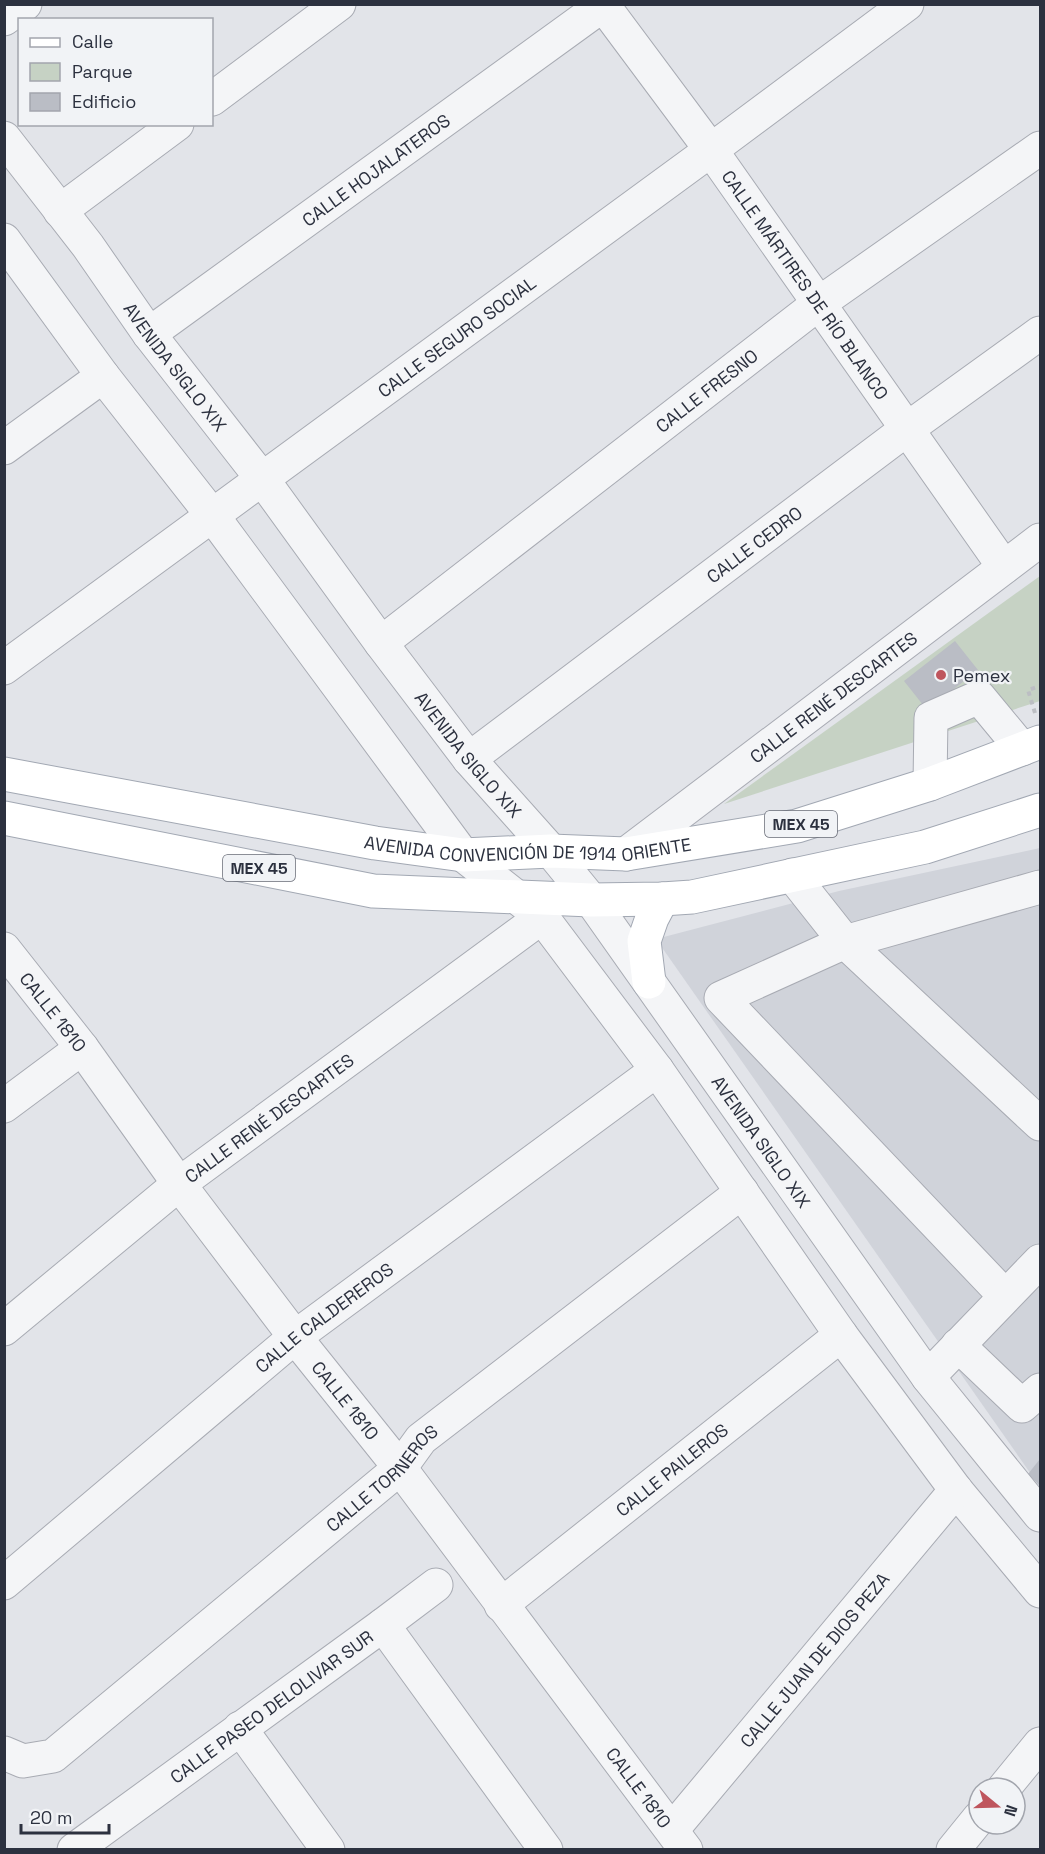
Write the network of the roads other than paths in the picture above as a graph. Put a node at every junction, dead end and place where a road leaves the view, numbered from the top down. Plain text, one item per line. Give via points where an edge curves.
1 (25, 4) edge
2 (339, 4) edge
3 (603, 4) edge
4 (907, 4) edge
5 (4, 20) edge
6 (213, 98) edge
7 (174, 126) edge
8 (4, 138) edge
9 (1041, 148) edge
10 (711, 150) junction
11 (60, 211) junction
12 (6, 247) edge
13 (818, 304) junction
14 (1041, 333) edge
15 (149, 334) junction
16 (103, 376) junction
17 (907, 429) junction
18 (4, 448) edge
19 (263, 480) junction
20 (212, 515) junction
21 (1041, 540) edge
22 (1004, 567) junction
23 (381, 643) junction
24 (4, 668) edge
25 (1031, 746) edge
26 (469, 759) junction
27 (4, 774) edge
28 (930, 784) junction
29 (1041, 810) edge
30 (4, 818) edge
31 (551, 851) junction
32 (626, 854) junction
33 (463, 855) junction
34 (792, 875) junction
35 (1041, 887) edge
36 (516, 896) junction
37 (662, 899) junction
38 (591, 900) junction
39 (542, 917) junction
40 (845, 942) junction
41 (4, 949) edge
42 (649, 982) junction
43 (82, 1048) junction
44 (657, 1070) junction
45 (4, 1106) edge
46 (1041, 1124) edge
47 (179, 1184) junction
48 (742, 1191) junction
49 (1041, 1261) edge
50 (1005, 1296) junction
51 (4, 1329) edge
52 (841, 1335) junction
53 (295, 1337) junction
54 (958, 1344) junction
55 (928, 1377) junction
56 (1041, 1390) edge
57 (400, 1468) junction
58 (956, 1490) junction
59 (1041, 1515) edge
60 (4, 1583) edge
61 (436, 1585) dead end
62 (1041, 1591) edge
63 (501, 1605) junction
64 (383, 1625) junction
65 (240, 1728) junction
66 (1041, 1744) edge
67 (14, 1757) edge
68 (1014, 1776) edge
69 (967, 1833) edge
70 (109, 1839) edge
71 (679, 1840) edge
72 (74, 1850) edge
73 (328, 1850) edge
74 (546, 1850) edge
75 (953, 1850) edge

1 - 5 street
2 - 6 street
3 - 10 street, CALLE MÁRTIRES DE RÍO BLANCO
3 - 15 street, CALLE HOJALATEROS
4 - 10 street, CALLE SEGURO SOCIAL
7 - 11 street
8 - 11 street, AVENIDA SIGLO XIX
9 - 13 street, CALLE FRESNO
10 - 13 street, CALLE MÁRTIRES DE RÍO BLANCO
10 - 19 street, CALLE SEGURO SOCIAL
11 - 15 street, AVENIDA SIGLO XIX
12 - 16 street
13 - 17 street, CALLE MÁRTIRES DE RÍO BLANCO
13 - 23 street, CALLE FRESNO
14 - 17 street, CALLE CEDRO
15 - 19 street, AVENIDA SIGLO XIX
16 - 18 street
16 - 20 street
17 - 22 street, CALLE MÁRTIRES DE RÍO BLANCO
17 - 26 street, CALLE CEDRO
19 - 20 street, CALLE SEGURO SOCIAL
19 - 23 street, AVENIDA SIGLO XIX
20 - 24 street, CALLE SEGURO SOCIAL
20 - 33 street
21 - 22 street, CALLE RENÉ DESCARTES
22 - 32 street, CALLE RENÉ DESCARTES
23 - 26 street, AVENIDA SIGLO XIX
25 - 28 main road, AVENIDA CONVENCIÓN DE 1914 ORIENTE / MEX 45
25 - 28 street via 979,697 931,718
26 - 31 street, AVENIDA SIGLO XIX
27 - 33 main road, AVENIDA CONVENCIÓN DE 1914 ORIENTE / MEX 45 via 375,843
28 - 32 main road, AVENIDA CONVENCIÓN DE 1914 ORIENTE / MEX 45 via 797,826
29 - 34 main road, MEX 45 via 925,847
30 - 36 main road, MEX 45 via 373,891
31 - 32 main road, AVENIDA CONVENCIÓN DE 1914 ORIENTE / MEX 45
31 - 33 main road, AVENIDA CONVENCIÓN DE 1914 ORIENTE / MEX 45
31 - 38 street, AVENIDA SIGLO XIX
33 - 36 street
34 - 37 main road, MEX 45 via 692,897
34 - 40 street
35 - 40 street
36 - 38 main road, MEX 45
36 - 39 street
37 - 38 main road, MEX 45
37 - 42 main road via 644,941
38 - 42 street, AVENIDA SIGLO XIX
39 - 44 street
39 - 47 street, CALLE RENÉ DESCARTES
40 - 46 street
40 - 50 street via 721,998
41 - 43 street, CALLE 1810
42 - 55 street, AVENIDA SIGLO XIX
43 - 45 street
43 - 47 street, CALLE 1810
44 - 48 street
44 - 53 street, CALLE CALDEREROS
47 - 51 street, CALLE RENÉ DESCARTES
47 - 53 street, CALLE 1810
48 - 52 street
48 - 57 street, CALLE TORNEROS via 422,1439
49 - 50 street
50 - 54 street
52 - 58 street
52 - 63 street, CALLE PAILEROS
53 - 57 street, CALLE 1810
53 - 60 street, CALLE CALDEREROS
54 - 55 street
54 - 56 street via 1022,1406
55 - 59 street, AVENIDA SIGLO XIX
57 - 63 street, CALLE 1810
57 - 67 street, CALLE TORNEROS via 54,1756
58 - 62 street
58 - 71 street, CALLE JUAN DE DIOS PEZA
61 - 64 street, CALLE PASEO DELOLIVAR SUR
63 - 71 street, CALLE 1810
64 - 65 street, CALLE PASEO DELOLIVAR SUR
64 - 74 street
65 - 70 street, CALLE PASEO DELOLIVAR SUR
65 - 73 street
66 - 68 street
69 - 75 street
70 - 72 street, CALLE PASEO DELOLIVAR SUR

